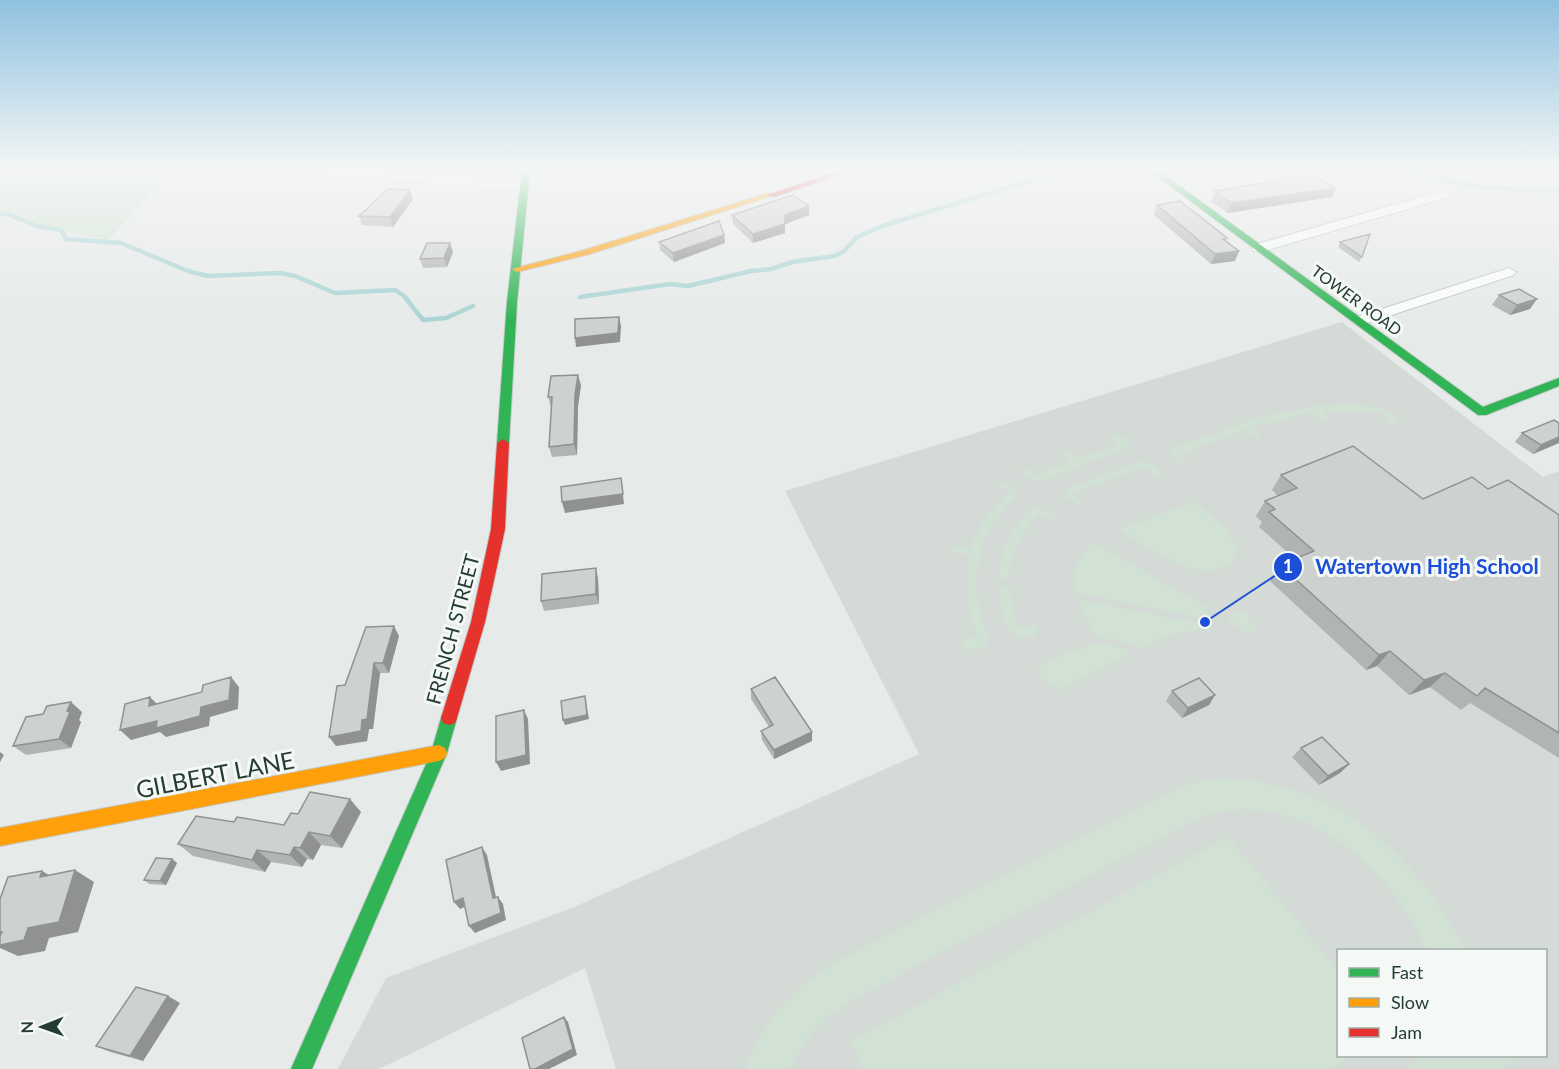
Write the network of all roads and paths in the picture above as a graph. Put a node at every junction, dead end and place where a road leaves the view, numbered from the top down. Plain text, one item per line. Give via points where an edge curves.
1 (520, 221) edge
2 (687, 221) edge
3 (1222, 221) edge
4 (1352, 221) edge
5 (1259, 248) junction
6 (517, 269) junction
7 (1509, 272) dead end
8 (1359, 321) junction
9 (1559, 382) edge
10 (439, 753) junction
11 (0, 837) edge
12 (301, 1069) edge

1 - 6 street, FRENCH STREET
2 - 6 street
3 - 5 street, TOWER ROAD
4 - 5 street
5 - 8 street, TOWER ROAD
6 - 10 street, FRENCH STREET via 498,529 478,622
7 - 8 street
8 - 9 street, TOWER ROAD via 1482,412
10 - 11 street, GILBERT LANE
10 - 12 street, FRENCH STREET

